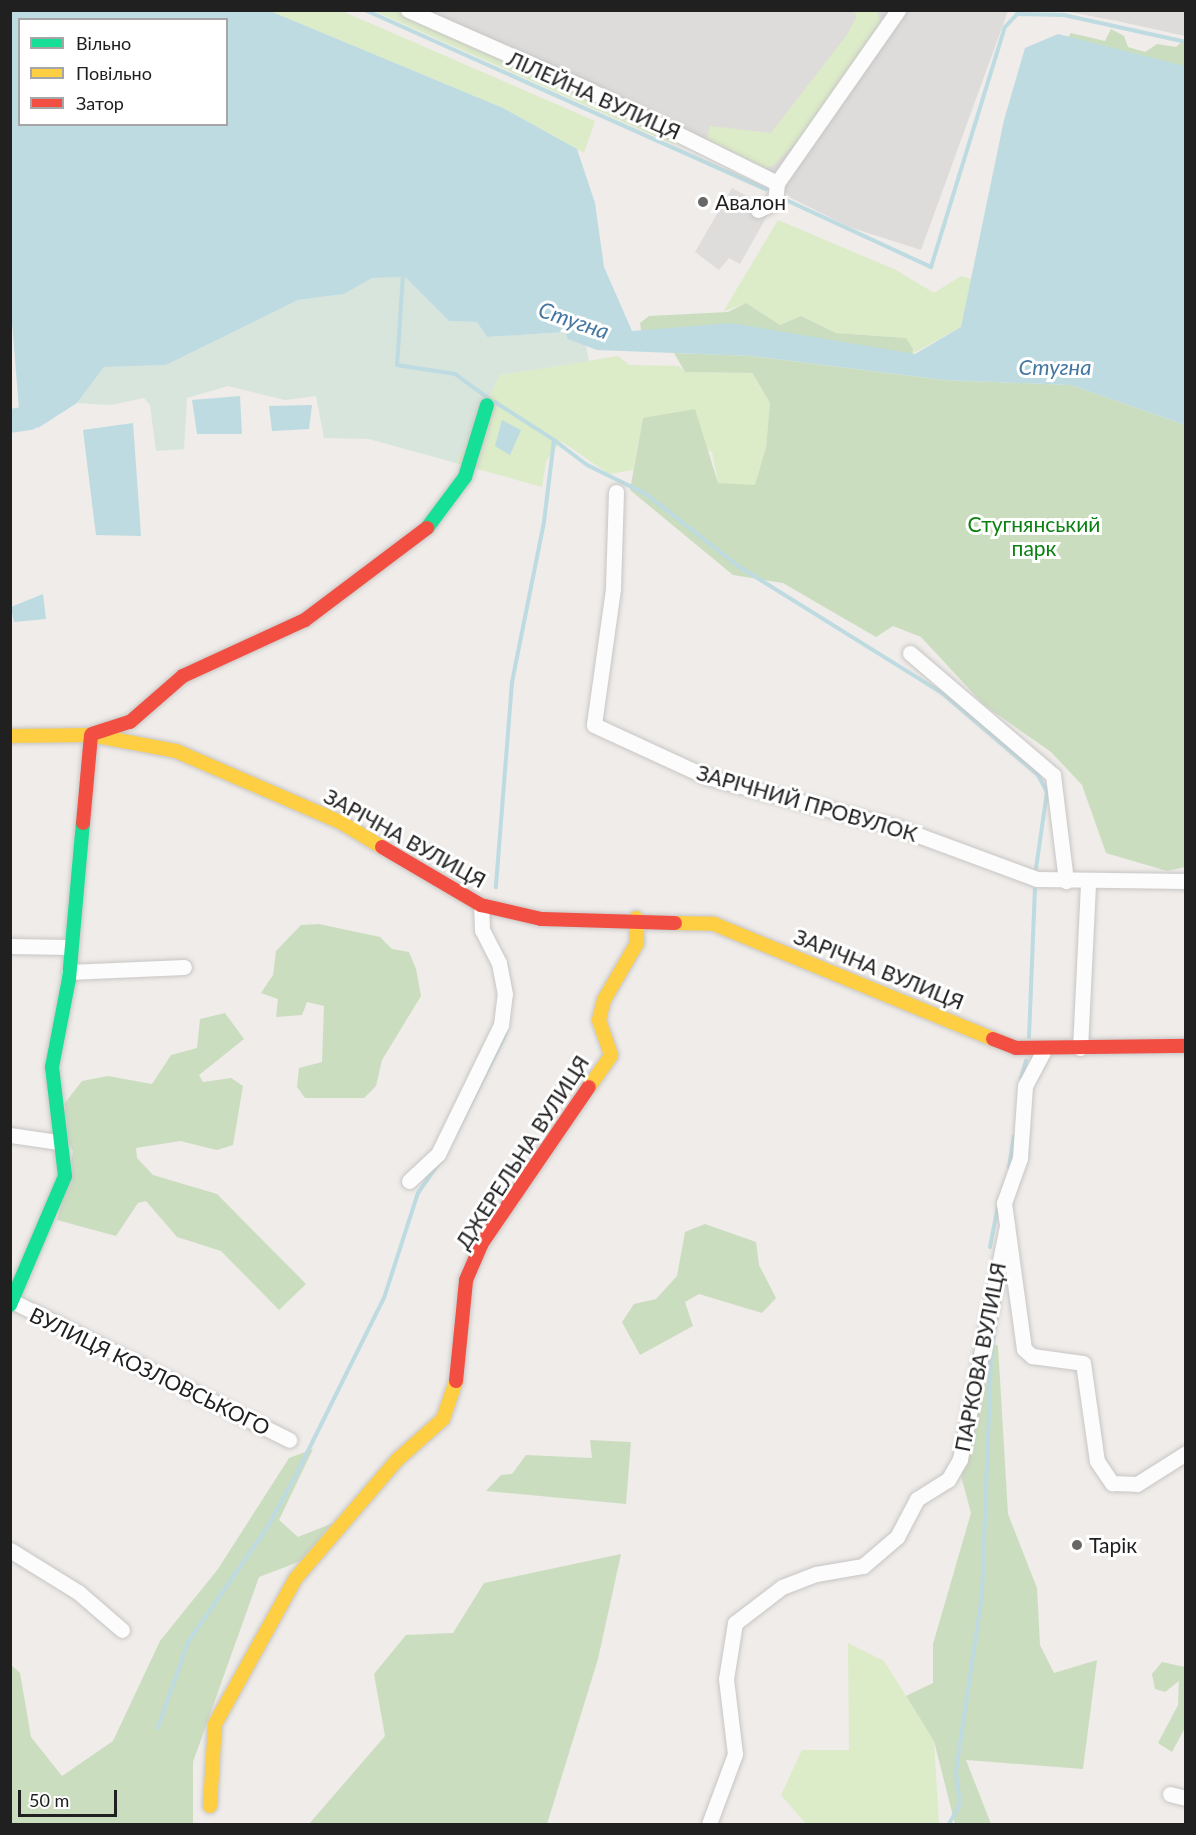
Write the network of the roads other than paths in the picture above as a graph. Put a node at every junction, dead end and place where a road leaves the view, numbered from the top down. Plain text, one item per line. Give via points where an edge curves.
1 (408, 10) edge
2 (898, 10) edge
3 (777, 183) junction
4 (758, 210) dead end
5 (487, 405) dead end
6 (616, 492) dead end
7 (910, 653) dead end
8 (91, 735) junction
9 (10, 736) edge
10 (1066, 881) junction
11 (1185, 881) edge
12 (1088, 882) junction
13 (481, 905) junction
14 (636, 918) junction
15 (10, 946) edge
16 (69, 947) junction
17 (184, 967) dead end
18 (69, 972) junction
19 (1185, 1046) edge
20 (1080, 1048) junction
21 (1043, 1052) junction
22 (10, 1135) edge
23 (58, 1142) junction
24 (409, 1181) dead end
25 (1007, 1226) junction
26 (11, 1302) edge
27 (289, 1440) dead end
28 (1185, 1453) edge
29 (10, 1550) edge
30 (122, 1630) dead end
31 (1170, 1794) dead end
32 (1185, 1797) edge
33 (210, 1806) dead end
34 (709, 1824) edge

1 - 3 street, ЛІЛЕЙНА ВУЛИЦЯ via 586,89
2 - 3 street
3 - 4 street via 775,202
5 - 8 street via 465,477 429,527 305,620 183,676 130,722
6 - 10 street, ЗАРІЧНИЙ ПРОВУЛОК via 613,590 594,725 707,777 899,828 1038,879
7 - 10 street via 1053,775
8 - 9 street
8 - 13 street, ЗАРІЧНА ВУЛИЦЯ via 186,755 342,823
8 - 16 street
10 - 12 street, ЗАРІЧНИЙ ПРОВУЛОК
11 - 12 street, ЗАРІЧНИЙ ПРОВУЛОК
12 - 20 street
13 - 14 street, ЗАРІЧНА ВУЛИЦЯ via 542,919
13 - 24 street via 482,930 499,963 505,994 501,1025 438,1154
14 - 21 street, ЗАРІЧНА ВУЛИЦЯ via 714,924 1016,1048
14 - 33 street, ДЖЕРЕЛЬНА ВУЛИЦЯ via 637,943 604,1000 599,1020 611,1055 482,1243 466,1280 458,1376 443,1419 398,1460 296,1578 215,1724
15 - 16 street
16 - 18 street
17 - 18 street
18 - 23 street via 52,1066
19 - 20 street, ЗАРІЧНА ВУЛИЦЯ
20 - 21 street, ЗАРІЧНА ВУЛИЦЯ
21 - 25 street via 1025,1086 1020,1158 1004,1203
22 - 23 street
23 - 26 street via 65,1176
25 - 28 street via 1024,1349 1032,1356 1083,1363 1097,1461 1112,1484 1137,1484
25 - 34 street, ПАРКОВА ВУЛИЦЯ via 960,1459 948,1480 917,1499 897,1537 863,1566 816,1574 782,1587 735,1623 726,1679 735,1754
26 - 27 street, ВУЛИЦЯ КОЗЛОВСЬКОГО
29 - 30 street via 78,1592
31 - 32 street

